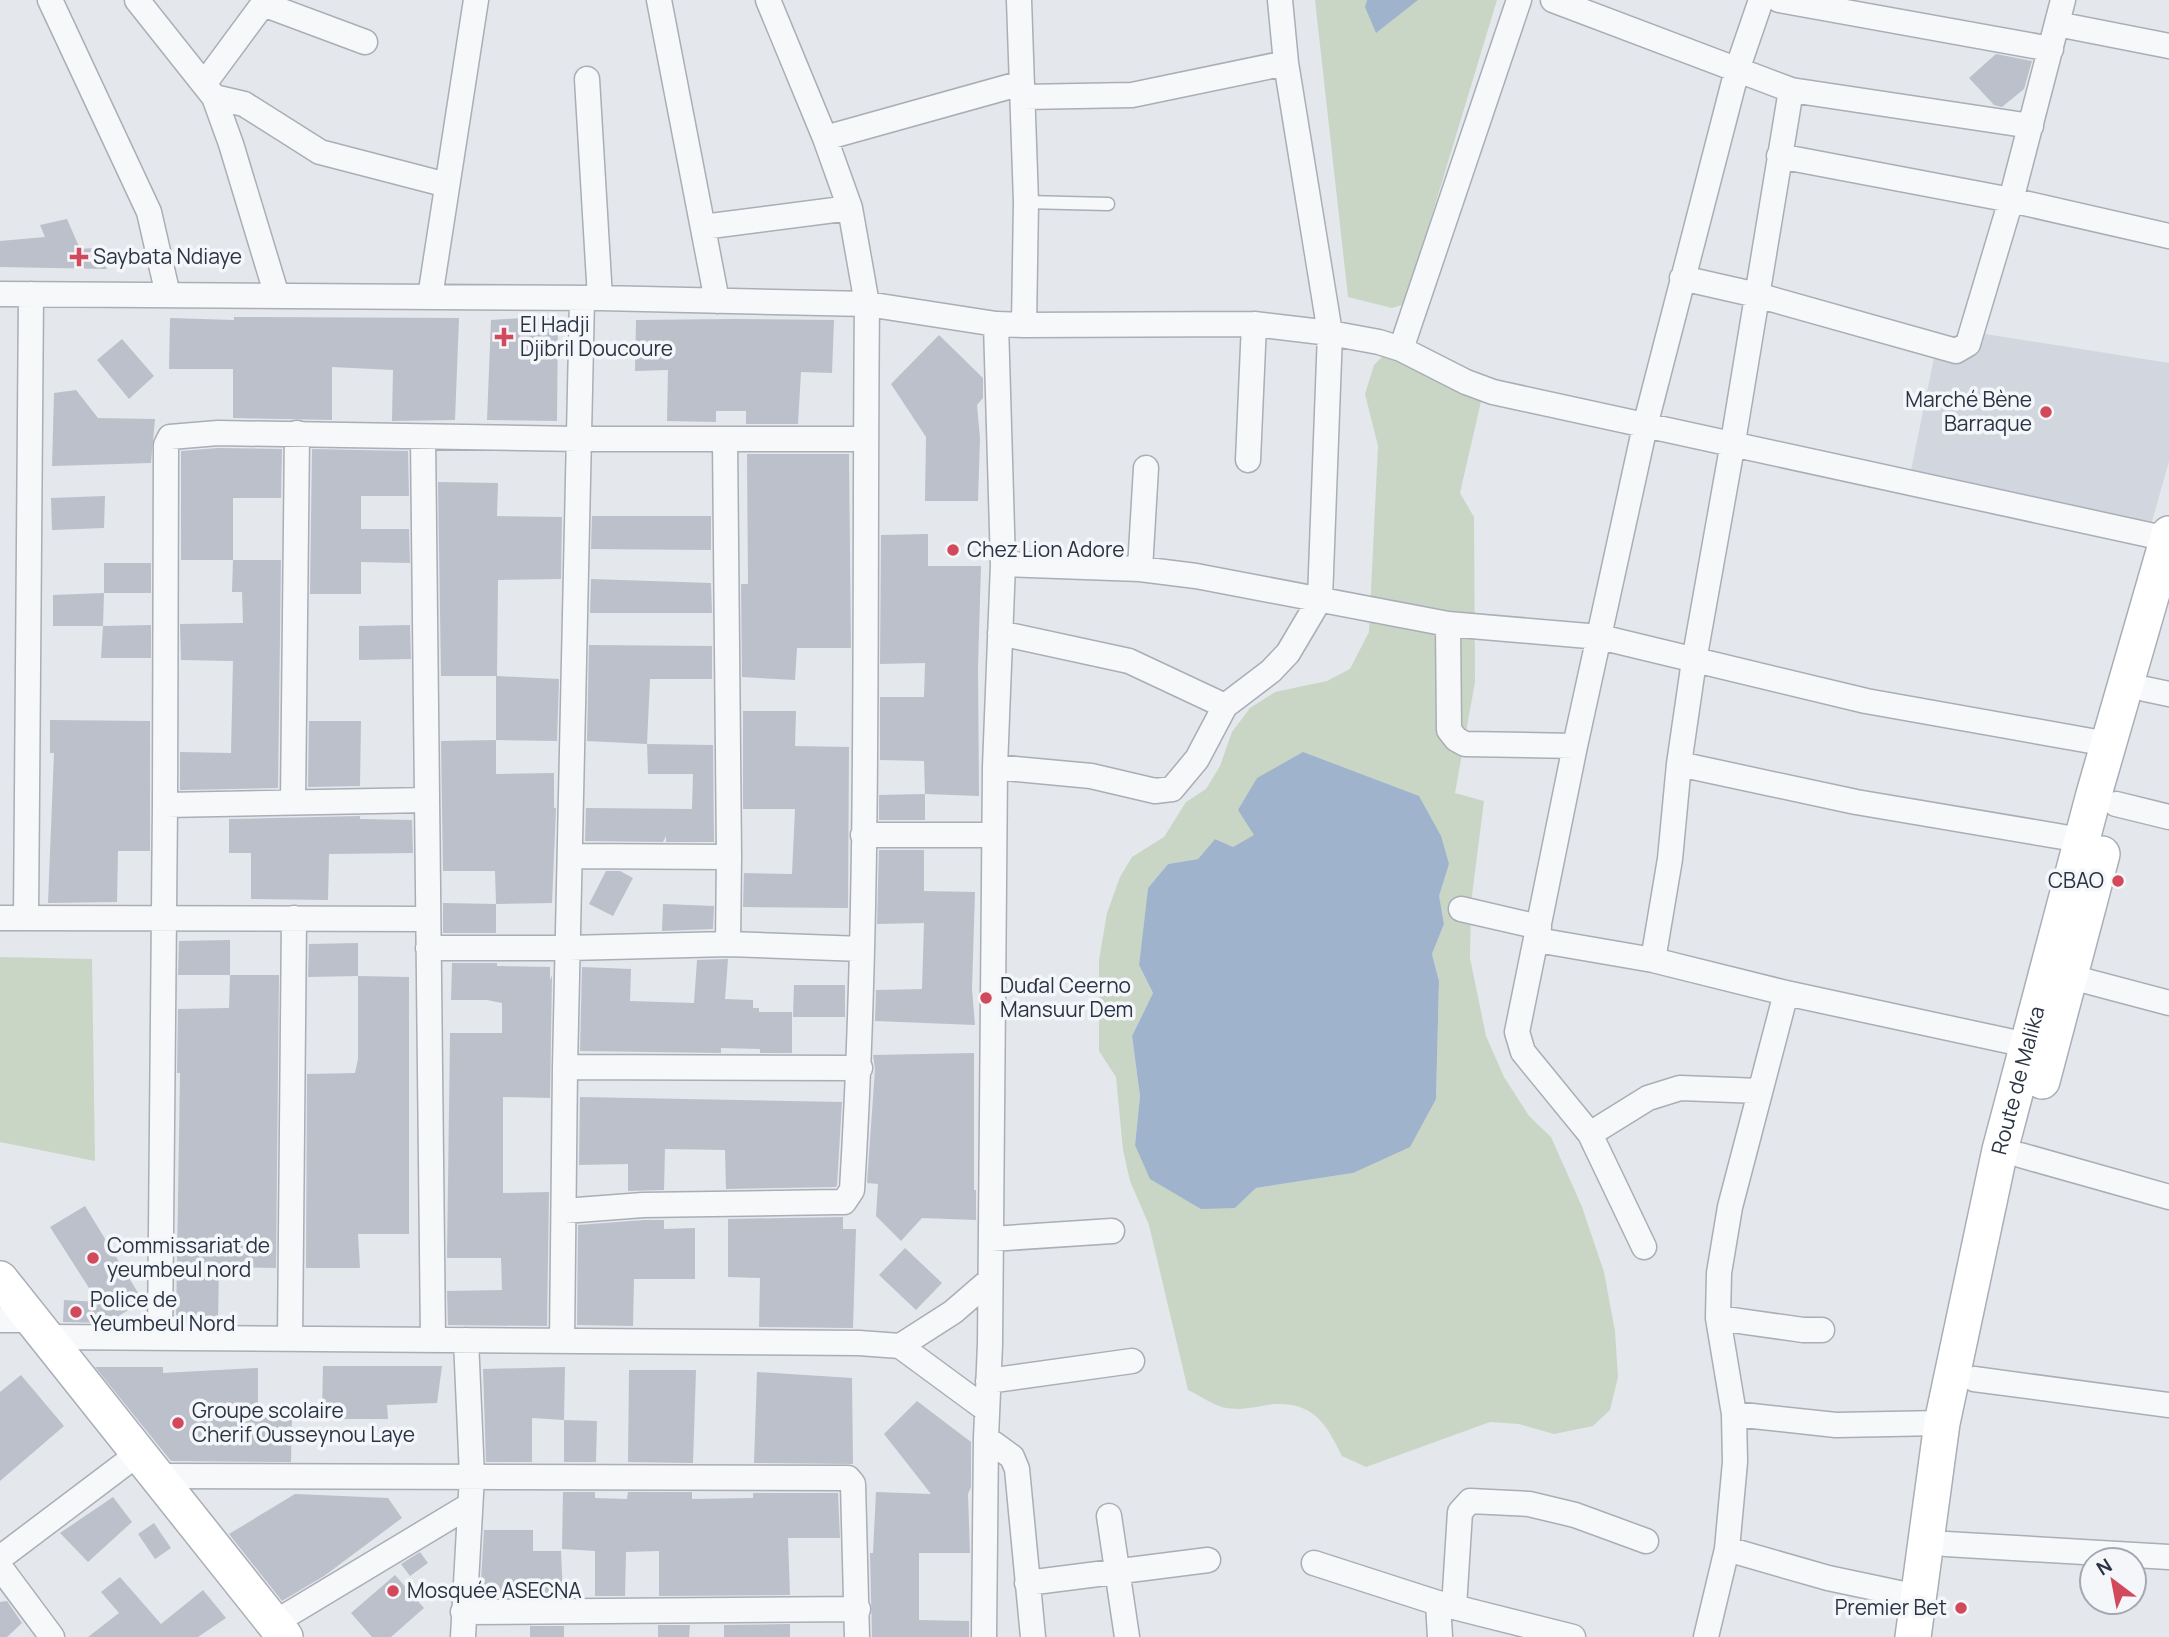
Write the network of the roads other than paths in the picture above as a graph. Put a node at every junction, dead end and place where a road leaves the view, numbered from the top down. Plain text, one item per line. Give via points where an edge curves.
1 (50, 0) edge
2 (137, 0) edge
3 (476, 0) edge
4 (659, 0) edge
5 (768, 0) edge
6 (1019, 0) edge
7 (1280, 0) edge
8 (1519, 0) edge
9 (1553, 0) edge
10 (1761, 0) edge
11 (1779, 0) edge
12 (2063, 0) edge
13 (264, 2) edge
14 (2057, 24) junction
15 (365, 42) dead end
16 (2169, 46) edge
17 (2052, 49) junction
18 (1286, 63) junction
19 (1737, 70) junction
20 (587, 79) dead end
21 (1023, 90) junction
22 (1791, 90) junction
23 (209, 91) junction
24 (2031, 126) junction
25 (825, 138) junction
26 (1779, 156) junction
27 (447, 186) junction
28 (2011, 200) junction
29 (1026, 202) junction
30 (1108, 204) dead end
31 (850, 208) junction
32 (703, 227) junction
33 (2169, 236) edge
34 (1682, 278) junction
35 (0, 294) edge
36 (31, 294) junction
37 (168, 295) junction
38 (1757, 295) junction
39 (277, 296) junction
40 (430, 297) junction
41 (591, 299) junction
42 (717, 301) junction
43 (867, 304) junction
44 (996, 324) junction
45 (1254, 324) junction
46 (1024, 326) junction
47 (1330, 333) junction
48 (1401, 349) junction
49 (1645, 426) junction
50 (297, 433) junction
51 (423, 438) junction
52 (579, 439) junction
53 (866, 439) junction
54 (725, 440) junction
55 (1733, 442) junction
56 (1248, 460) dead end
57 (1146, 468) dead end
58 (2168, 536) edge
59 (1003, 564) junction
60 (1140, 569) junction
61 (1320, 599) junction
62 (2169, 615) edge
63 (1448, 624) junction
64 (1000, 634) junction
65 (1600, 638) junction
66 (1693, 661) junction
67 (2157, 692) edge
68 (1225, 706) junction
69 (2108, 744) junction
70 (1575, 746) junction
71 (1679, 764) junction
72 (995, 767) junction
73 (427, 800) junction
74 (293, 802) junction
75 (165, 804) junction
76 (2116, 804) junction
77 (2169, 817) edge
78 (863, 835) junction
79 (994, 835) junction
80 (2081, 840) junction
81 (571, 856) junction
82 (729, 857) junction
83 (1461, 909) dead end
84 (0, 918) edge
85 (26, 918) junction
86 (164, 918) junction
87 (294, 918) junction
88 (428, 919) junction
89 (1538, 933) junction
90 (728, 944) junction
91 (428, 948) junction
92 (569, 948) junction
93 (862, 949) junction
94 (1653, 960) junction
95 (2071, 977) junction
96 (1786, 993) junction
97 (2169, 1003) edge
98 (2027, 1045) junction
99 (565, 1067) junction
100 (860, 1068) junction
101 (1760, 1091) junction
102 (1590, 1134) junction
103 (2020, 1155) junction
104 (2169, 1196) edge
105 (564, 1211) junction
106 (1111, 1231) dead end
107 (991, 1239) junction
108 (1644, 1247) dead end
109 (0, 1279) edge
110 (990, 1280) junction
111 (1718, 1318) junction
112 (26, 1326) edge
113 (1822, 1330) dead end
114 (160, 1338) junction
115 (290, 1339) junction
116 (433, 1340) junction
117 (466, 1340) junction
118 (562, 1341) junction
119 (900, 1346) junction
120 (1132, 1361) dead end
121 (1974, 1379) junction
122 (988, 1381) junction
123 (2169, 1405) edge
124 (987, 1410) junction
125 (1734, 1414) junction
126 (1942, 1423) junction
127 (986, 1438) junction
128 (147, 1465) junction
129 (472, 1476) junction
130 (470, 1505) junction
131 (1109, 1516) dead end
132 (1646, 1541) dead end
133 (1946, 1544) junction
134 (1727, 1549) junction
135 (2169, 1557) edge
136 (0, 1558) edge
137 (1208, 1560) dead end
138 (1314, 1563) dead end
139 (0, 1567) edge
140 (1118, 1570) junction
141 (1027, 1583) junction
142 (7, 1589) edge
143 (1918, 1597) junction
144 (1446, 1605) junction
145 (858, 1609) junction
146 (463, 1612) junction
147 (280, 1630) edge
148 (52, 1637) edge
149 (463, 1637) edge
150 (857, 1637) edge
151 (984, 1637) edge
152 (1033, 1637) edge
153 (1127, 1637) edge
154 (1440, 1637) edge
155 (1573, 1637) edge
156 (1706, 1637) edge
157 (1913, 1637) edge
158 (1936, 1637) edge

1 - 37 street via 149,212
2 - 23 street
3 - 27 street
4 - 32 street
5 - 25 street
6 - 21 street
7 - 18 street
8 - 48 street
9 - 19 street
10 - 19 street
11 - 17 street
12 - 14 street
13 - 15 street
13 - 23 street
14 - 16 street
14 - 17 street
17 - 24 street
18 - 21 street via 1132,95
18 - 47 street
19 - 22 street
19 - 34 street
20 - 41 street
21 - 25 street
21 - 29 street
22 - 24 street
22 - 26 street
23 - 27 street via 244,104 320,152
23 - 39 street via 231,144
24 - 28 street
25 - 31 street
26 - 28 street
26 - 38 street
27 - 40 street
28 - 33 street
28 - 38 street via 1968,344 1962,350
29 - 30 lane
29 - 46 street
31 - 32 street
31 - 43 street
32 - 42 street
34 - 38 street
34 - 49 street
35 - 36 street
36 - 37 street
36 - 85 street
37 - 39 street
38 - 55 street
39 - 40 street
40 - 41 street
41 - 42 street
41 - 52 street
42 - 43 street
43 - 44 street
43 - 53 street
44 - 46 street
44 - 59 street
45 - 46 street
45 - 47 street
45 - 56 street
47 - 48 street
47 - 61 street
48 - 49 street via 1493,392
49 - 55 street
49 - 65 street
50 - 51 street
50 - 74 street
50 - 75 street via 173,436 166,445
51 - 52 street
51 - 73 street
52 - 54 street
52 - 81 street
53 - 54 street
53 - 78 street
54 - 82 street
55 - 58 street
55 - 66 street
57 - 60 street
58 - 69 main road, Route de Malika
59 - 60 street
59 - 64 street
60 - 61 street
61 - 63 street
61 - 68 street via 1288,653
62 - 67 main road, Route de Malika
63 - 65 street
63 - 70 street via 1449,730 1455,739 1465,744
64 - 68 street via 1129,661
64 - 72 street
65 - 66 street
65 - 70 street
66 - 69 street via 1866,701
66 - 71 street
67 - 76 main road, Route de Malika
68 - 72 street via 1197,760 1172,789 1155,791 1091,776
69 - 80 main road, Route de Malika
70 - 89 street
71 - 80 street via 1856,802
71 - 94 street via 1670,859
72 - 79 street
73 - 74 street
73 - 88 street
74 - 75 street
75 - 86 street
76 - 77 street
76 - 95 main road, Route de Malika
78 - 79 street
78 - 93 street
79 - 107 street
80 - 98 main road, Route de Malika
81 - 82 street
81 - 92 street
82 - 90 street
83 - 89 street
84 - 85 street
85 - 86 street
86 - 87 street
86 - 114 street
87 - 88 street
87 - 115 street
88 - 91 street
89 - 94 street
89 - 102 street via 1518,1043
90 - 92 street
90 - 93 street
91 - 92 street
91 - 116 street
92 - 99 street
93 - 100 street
94 - 96 street
95 - 97 street
95 - 103 main road, Route de Malika
96 - 98 street
96 - 101 street
98 - 126 main road, Route de Malika
99 - 100 street
99 - 105 street
100 - 105 street via 852,1190 844,1202
101 - 102 street via 1680,1088 1648,1098
101 - 111 street via 1730,1207 1719,1273
102 - 108 street
103 - 104 street
103 - 121 main road, Route de Malika
105 - 118 street
106 - 107 street
107 - 110 street
109 - 112 main road
110 - 119 street via 953,1312
110 - 122 street
111 - 113 street
111 - 125 street
112 - 114 street
112 - 128 main road
114 - 115 street
115 - 116 street
116 - 117 street
117 - 118 street
117 - 129 street
118 - 119 street
119 - 124 street
120 - 122 street
121 - 123 street
121 - 133 main road, Route de Malika
122 - 124 street
124 - 127 street
125 - 126 street via 1836,1424
125 - 134 street via 1735,1471
126 - 143 main road, Route de Malika
127 - 141 street via 1012,1457 1017,1469
127 - 151 street
128 - 129 street
128 - 136 street
128 - 147 main road
129 - 130 street
129 - 145 street via 848,1478 853,1484
130 - 146 street
130 - 147 street
131 - 140 street
132 - 144 street via 1529,1504 1470,1501 1460,1512
133 - 135 street
133 - 158 main road, Route de Malika
134 - 143 street via 1828,1578
134 - 156 street
137 - 140 street
138 - 144 street
139 - 142 street
140 - 141 street
140 - 153 street
141 - 152 street
142 - 148 street
143 - 157 main road, Route de Malika
144 - 154 street
144 - 155 street
145 - 146 street
145 - 150 street
146 - 149 street

